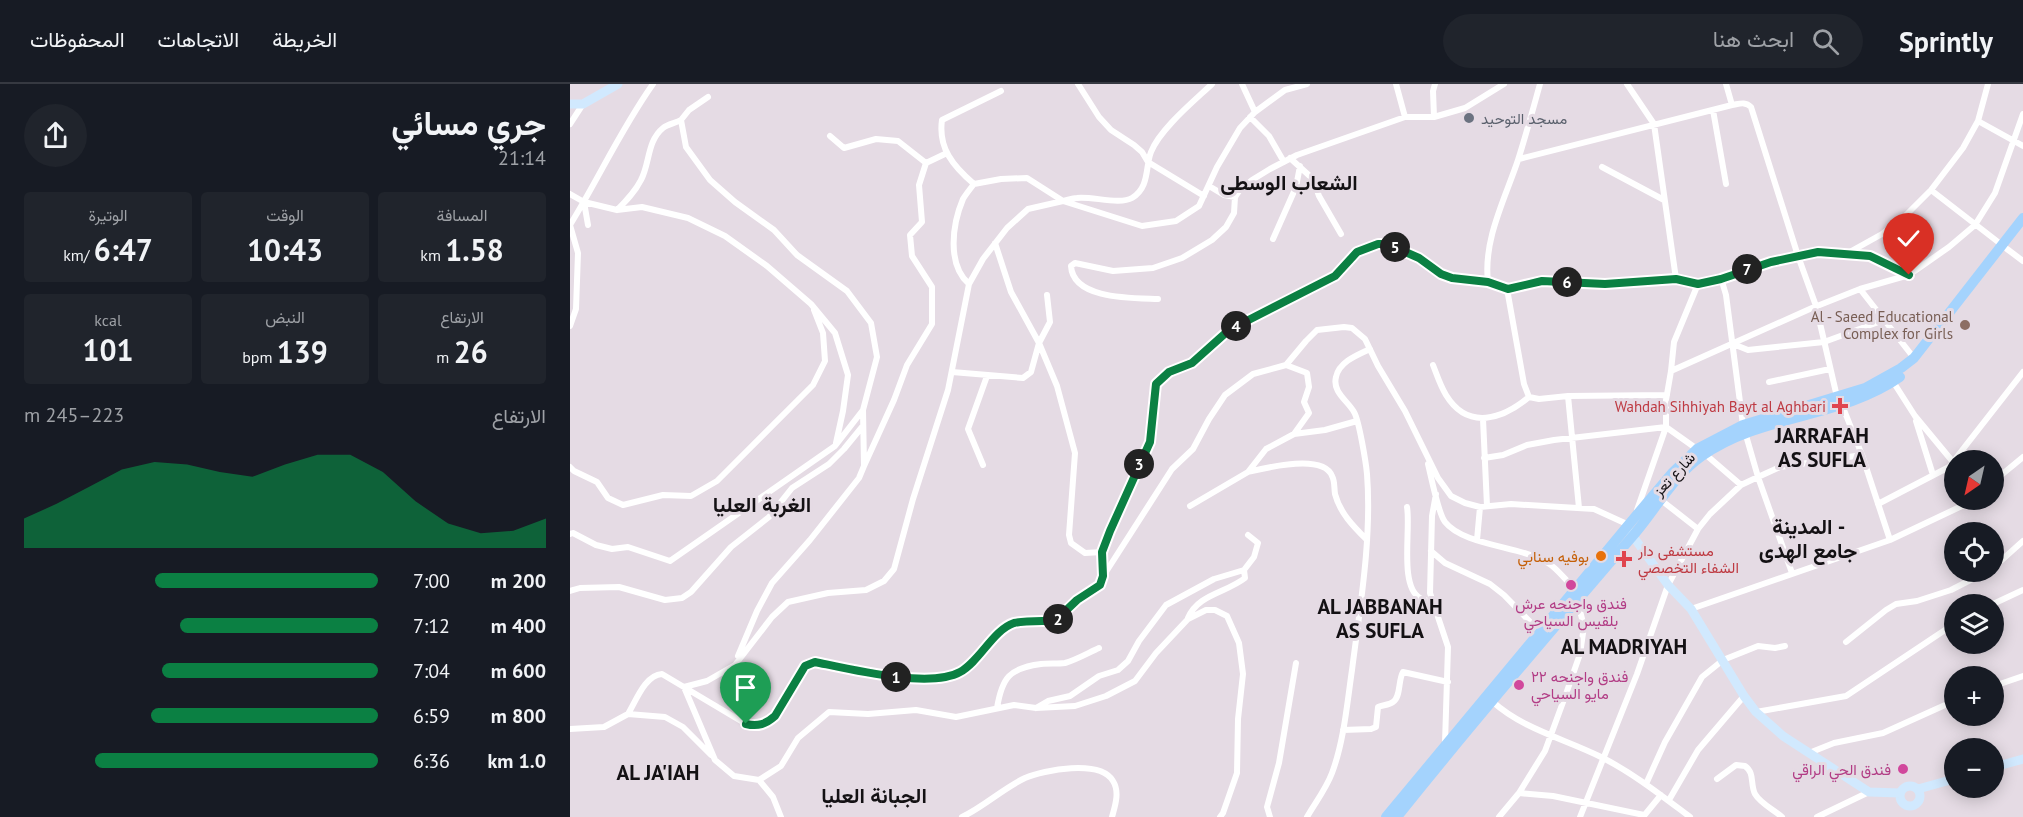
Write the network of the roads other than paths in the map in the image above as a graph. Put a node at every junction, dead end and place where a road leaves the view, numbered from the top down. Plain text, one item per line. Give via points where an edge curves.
1 (618, 84) edge
2 (653, 84) edge
3 (1078, 84) edge
4 (1212, 84) edge
5 (1242, 84) edge
6 (1307, 84) edge
7 (1396, 84) edge
8 (1435, 84) edge
9 (1504, 84) edge
10 (1540, 84) edge
11 (1626, 84) edge
12 (1726, 84) edge
13 (1988, 84) edge
14 (1001, 91) dead end
15 (708, 97) dead end
16 (570, 104) edge
17 (583, 104) junction
18 (1732, 105) junction
19 (1713, 110) junction
20 (1252, 114) junction
21 (2023, 114) edge
22 (1405, 117) junction
23 (1434, 117) junction
24 (681, 120) junction
25 (1978, 121) junction
26 (570, 123) edge
27 (1654, 124) junction
28 (830, 136) dead end
29 (2013, 140) junction
30 (2023, 146) edge
31 (947, 153) junction
32 (1519, 159) junction
33 (1287, 160) junction
34 (1148, 162) junction
35 (926, 163) junction
36 (1300, 166) junction
37 (1602, 167) dead end
38 (974, 184) junction
39 (1726, 184) dead end
40 (1209, 186) junction
41 (1930, 190) junction
42 (570, 194) edge
43 (1204, 196) junction
44 (1235, 197) junction
45 (1664, 200) junction
46 (1063, 201) junction
47 (584, 202) junction
48 (616, 210) junction
49 (2023, 218) edge
50 (588, 225) dead end
51 (1975, 225) junction
52 (2023, 230) edge
53 (1341, 234) dead end
54 (1273, 239) dead end
55 (995, 243) junction
56 (2005, 247) junction
57 (1846, 255) junction
58 (1798, 256) junction
59 (2023, 261) edge
60 (1909, 275) junction
61 (1676, 279) junction
62 (1721, 279) junction
63 (1488, 282) junction
64 (1698, 284) junction
65 (969, 285) junction
66 (1508, 289) junction
67 (1860, 289) junction
68 (1047, 295) dead end
69 (1158, 299) dead end
70 (811, 304) junction
71 (1816, 306) junction
72 (1884, 320) junction
73 (570, 326) edge
74 (1824, 342) junction
75 (1039, 343) junction
76 (1733, 344) junction
77 (1370, 349) junction
78 (1914, 358) junction
79 (1286, 365) junction
80 (1432, 365) dead end
81 (1830, 369) junction
82 (1671, 371) junction
83 (952, 372) junction
84 (2023, 372) edge
85 (987, 376) junction
86 (1891, 378) junction
87 (1769, 382) dead end
88 (1667, 395) junction
89 (1568, 396) junction
90 (1529, 397) junction
91 (1839, 401) junction
92 (862, 410) junction
93 (1915, 416) junction
94 (1483, 419) junction
95 (1357, 421) junction
96 (862, 427) junction
97 (1666, 427) junction
98 (1745, 429) junction
99 (1294, 434) junction
100 (1572, 438) junction
101 (836, 446) junction
102 (1962, 450) edge
103 (1701, 451) junction
104 (1944, 451) edge
105 (1425, 452) junction
106 (1862, 455) junction
107 (2023, 457) edge
108 (1484, 458) junction
109 (983, 465) dead end
110 (864, 466) junction
111 (570, 467) edge
112 (1944, 470) edge
113 (1248, 472) junction
114 (2004, 473) edge
115 (1933, 475) junction
116 (1758, 477) junction
117 (1741, 485) junction
118 (1436, 494) junction
119 (1661, 500) junction
120 (1878, 504) junction
121 (1190, 506) dead end
122 (1407, 507) dead end
123 (1484, 507) junction
124 (1579, 508) junction
125 (1953, 510) edge
126 (1631, 526) junction
127 (1698, 529) junction
128 (570, 534) edge
129 (1248, 535) dead end
130 (1367, 540) junction
131 (1477, 540) junction
132 (1890, 540) junction
133 (2023, 542) edge
134 (1431, 551) junction
135 (1102, 552) junction
136 (2004, 558) edge
137 (1244, 570) junction
138 (1792, 573) junction
139 (1103, 576) junction
140 (1967, 582) edge
141 (1668, 585) junction
142 (2023, 590) edge
143 (570, 591) edge
144 (1576, 594) junction
145 (2004, 599) edge
146 (1433, 603) junction
147 (1691, 609) junction
148 (1188, 619) junction
149 (1539, 631) junction
150 (1944, 631) edge
151 (1846, 642) dead end
152 (1785, 646) dead end
153 (1099, 648) dead end
154 (1723, 660) junction
155 (1296, 663) dead end
156 (735, 664) junction
157 (2023, 676) edge
158 (1448, 682) junction
159 (2004, 683) edge
160 (684, 687) junction
161 (1744, 696) junction
162 (1493, 702) junction
163 (1944, 706) edge
164 (997, 708) junction
165 (1036, 708) junction
166 (1756, 712) junction
167 (628, 714) junction
168 (570, 729) edge
169 (1343, 730) junction
170 (1550, 735) junction
171 (1448, 747) junction
172 (1809, 753) junction
173 (1604, 758) junction
174 (2023, 759) edge
175 (715, 760) junction
176 (2004, 764) edge
177 (1718, 779) dead end
178 (759, 780) junction
179 (1944, 782) edge
180 (1646, 784) junction
181 (1918, 789) junction
182 (1869, 792) junction
183 (1520, 793) junction
184 (1900, 793) junction
185 (1661, 795) junction
186 (1669, 800) junction
187 (1586, 803) junction
188 (1914, 806) junction
189 (1643, 816) edge
190 (782, 817) edge
191 (962, 817) edge
192 (1112, 817) edge
193 (1220, 817) edge
194 (1270, 817) edge
195 (1307, 817) edge
196 (1386, 817) edge
197 (1397, 817) edge
198 (1499, 817) edge
199 (1580, 817) edge
200 (1689, 817) edge
201 (1782, 817) edge
202 (1817, 817) edge
203 (1916, 817) edge

1 - 17 main road
2 - 47 street via 614,144
3 - 34 street via 1099,117 1119,137 1134,144
4 - 34 street via 1162,136
5 - 20 street
6 - 20 street via 1285,90
7 - 22 street
8 - 23 street
9 - 23 street via 1466,108
10 - 32 street
11 - 27 street
12 - 18 street
13 - 25 street
14 - 31 street via 942,120 940,134
15 - 24 street
16 - 17 main road
17 - 26 street
18 - 19 street
18 - 58 street via 1744,103 1751,107
19 - 27 street
19 - 39 street
20 - 33 street
20 - 40 street via 1228,148
21 - 29 street
22 - 23 street
22 - 33 street
24 - 48 street via 663,128 651,144 641,180
24 - 92 street via 686,147 710,180 774,230 797,255 848,291 871,323 877,357
25 - 29 street
25 - 41 street via 1963,148
27 - 32 street
27 - 45 street
28 - 35 street via 844,148 876,139 898,141
29 - 30 street
29 - 51 street via 1995,193
31 - 35 street
31 - 38 street via 957,170
32 - 63 street via 1488,253
33 - 36 street
33 - 44 street via 1252,180
34 - 43 street
34 - 46 street via 1148,175 1132,197
35 - 110 street via 919,185 922,222 910,235 912,256 932,287 932,324 907,365
36 - 53 street via 1313,179
36 - 54 street via 1296,187
37 - 45 street
38 - 46 street via 1027,178
38 - 65 street via 963,199 955,226 954,252 960,276
40 - 43 street
40 - 44 street
41 - 51 street
41 - 57 street via 1908,214
42 - 47 street
43 - 46 street via 1199,206 1176,221 1142,226
44 - 69 street via 1234,213 1226,226 1212,240 1182,258 1153,268 1113,271 1075,263 1071,266 1082,286 1096,293
45 - 61 street
46 - 55 street via 1028,209
47 - 48 street
47 - 50 street
47 - 73 street via 570,225 578,253 576,309
48 - 70 street via 642,207 688,218 733,242
49 - 56 main road, شارع تعز
51 - 56 street
51 - 60 street
52 - 56 main road, شارع تعز
55 - 65 street
55 - 75 street via 1011,292
56 - 59 street
56 - 78 main road, شارع تعز
56 - 86 main road, شارع تعز via 1918,363
57 - 58 street via 1818,252
57 - 60 street via 1870,256
58 - 62 street
58 - 71 street
60 - 67 street
61 - 64 street
61 - 66 street via 1605,284 1542,281
62 - 64 street
62 - 76 street
63 - 66 street
63 - 135 street via 1452,278 1400,248 1378,244 1357,252 1330,279 1229,330 1192,363 1169,372 1156,384 1150,442
64 - 82 street via 1674,342
65 - 83 street
66 - 90 street
67 - 71 street
67 - 72 street
68 - 75 street via 1050,322
70 - 101 street via 835,333 848,375
70 - 111 street via 824,333 825,361 813,385 717,481 691,496 663,495 623,505 608,498 597,482
71 - 74 street
71 - 76 street
72 - 74 street
72 - 78 street
74 - 76 street via 1748,350
74 - 81 street
75 - 85 street via 1027,376
75 - 135 street via 1057,386 1075,453 1071,543 1085,553
76 - 82 street
76 - 98 street
77 - 79 street via 1352,328 1317,330
77 - 95 street via 1350,358 1336,377 1335,384 1356,413
77 - 105 street
78 - 86 main road, شارع تعز
79 - 99 street via 1307,373 1309,387 1304,402 1309,413
79 - 139 street via 1252,374 1225,395 1193,450 1172,469
80 - 94 street via 1453,404 1462,412
81 - 87 street
81 - 91 street
82 - 88 street
83 - 85 street
83 - 156 street via 894,568 884,581 866,590 788,602
84 - 102 street
85 - 109 street via 968,429
86 - 91 main road, شارع تعز
86 - 93 street
88 - 89 street
88 - 97 street
89 - 90 street
89 - 100 street
90 - 94 street via 1518,407
91 - 98 main road, شارع تعز
91 - 106 street
92 - 96 street
92 - 101 street
93 - 104 street
93 - 115 street
94 - 108 street
95 - 99 street
95 - 130 street via 1367,474
96 - 110 street
96 - 143 street via 829,464 792,488 769,517 731,547 682,598 665,600 619,587
97 - 100 street
97 - 103 street
97 - 126 street
98 - 103 main road, شارع تعز
98 - 116 street
99 - 113 street via 1266,449
100 - 108 street via 1527,445
100 - 124 street
101 - 128 street via 670,561 628,547 596,545
103 - 117 street
103 - 119 main road, شارع تعز
103 - 126 main road, شارع تعز via 1673,472
105 - 118 street
105 - 123 street via 1451,496
106 - 116 street via 1780,467
106 - 120 street
107 - 114 street
108 - 123 street
110 - 156 street via 859,478 772,583
112 - 115 street
113 - 121 street
113 - 130 street via 1283,464 1311,464 1329,470 1343,514
115 - 120 street
116 - 117 street
116 - 138 street
117 - 127 street
118 - 131 street via 1444,522
118 - 134 street
119 - 126 main road, شارع تعز
119 - 127 street
120 - 132 street
122 - 146 street via 1407,577 1418,597
123 - 124 street via 1511,504
123 - 131 street
124 - 126 street via 1605,513
125 - 132 street
126 - 141 main road
126 - 144 main road, شارع تعز
127 - 141 street
129 - 137 street via 1258,543
130 - 169 street
131 - 144 street via 1549,564
132 - 138 street
133 - 136 street
134 - 146 street
134 - 149 street via 1445,563 1490,584
135 - 139 street
137 - 148 street via 1245,578 1193,607
137 - 165 street via 1214,579 1166,605 1128,661 1118,669 1099,676 1070,696
138 - 147 street
139 - 160 street via 1100,585 1055,621 1015,623 1005,628 969,666 945,677 892,677 810,663 775,716 763,725 752,726
140 - 151 street via 1917,601 1896,604
141 - 147 main road
141 - 173 street
142 - 145 street
144 - 149 main road, شارع تعز
144 - 162 main road, شارع تعز
144 - 170 street via 1584,626 1580,654
146 - 158 street via 1448,647
147 - 154 main road
148 - 165 street via 1135,681 1106,696 1075,705
148 - 193 street via 1206,610 1222,613 1239,643 1244,674 1237,773
149 - 171 main road, شارع تعز
150 - 166 street via 1846,696
152 - 154 street via 1758,646
153 - 164 street via 1065,663 1042,664 1011,674 1000,690
154 - 161 main road
154 - 180 street via 1702,677
155 - 194 street via 1279,763 1267,807
156 - 160 street via 707,681
157 - 159 street
158 - 169 street via 1403,672 1398,697 1378,707 1376,727
158 - 171 street
160 - 167 street via 655,674
160 - 175 street
161 - 166 main road
161 - 186 street via 1698,750
162 - 170 street via 1506,713
162 - 171 main road, شارع تعز
163 - 172 street via 1883,733 1834,743
164 - 165 street
164 - 178 street via 956,717 916,710 829,712 798,738 781,766
166 - 172 main road
167 - 168 street via 604,727
167 - 175 street via 665,717 689,733
169 - 195 street via 1332,772
170 - 173 street
170 - 183 street
171 - 196 main road, شارع تعز
171 - 197 main road, شارع تعز
172 - 182 main road
173 - 180 street
173 - 187 street
174 - 176 main road
175 - 178 street via 734,776
177 - 201 street via 1736,765 1745,766 1751,772 1755,794
178 - 190 street
179 - 181 main road
180 - 185 street
181 - 184 main road via 1908,786
181 - 188 main road via 1919,801
182 - 184 main road
182 - 202 street
183 - 187 street
183 - 198 street
184 - 188 main road via 1903,804
185 - 186 street
185 - 189 street
186 - 200 street
187 - 189 street
187 - 199 street
188 - 203 main road
191 - 192 street via 1028,777 1082,767 1104,773 1113,781 1117,798

